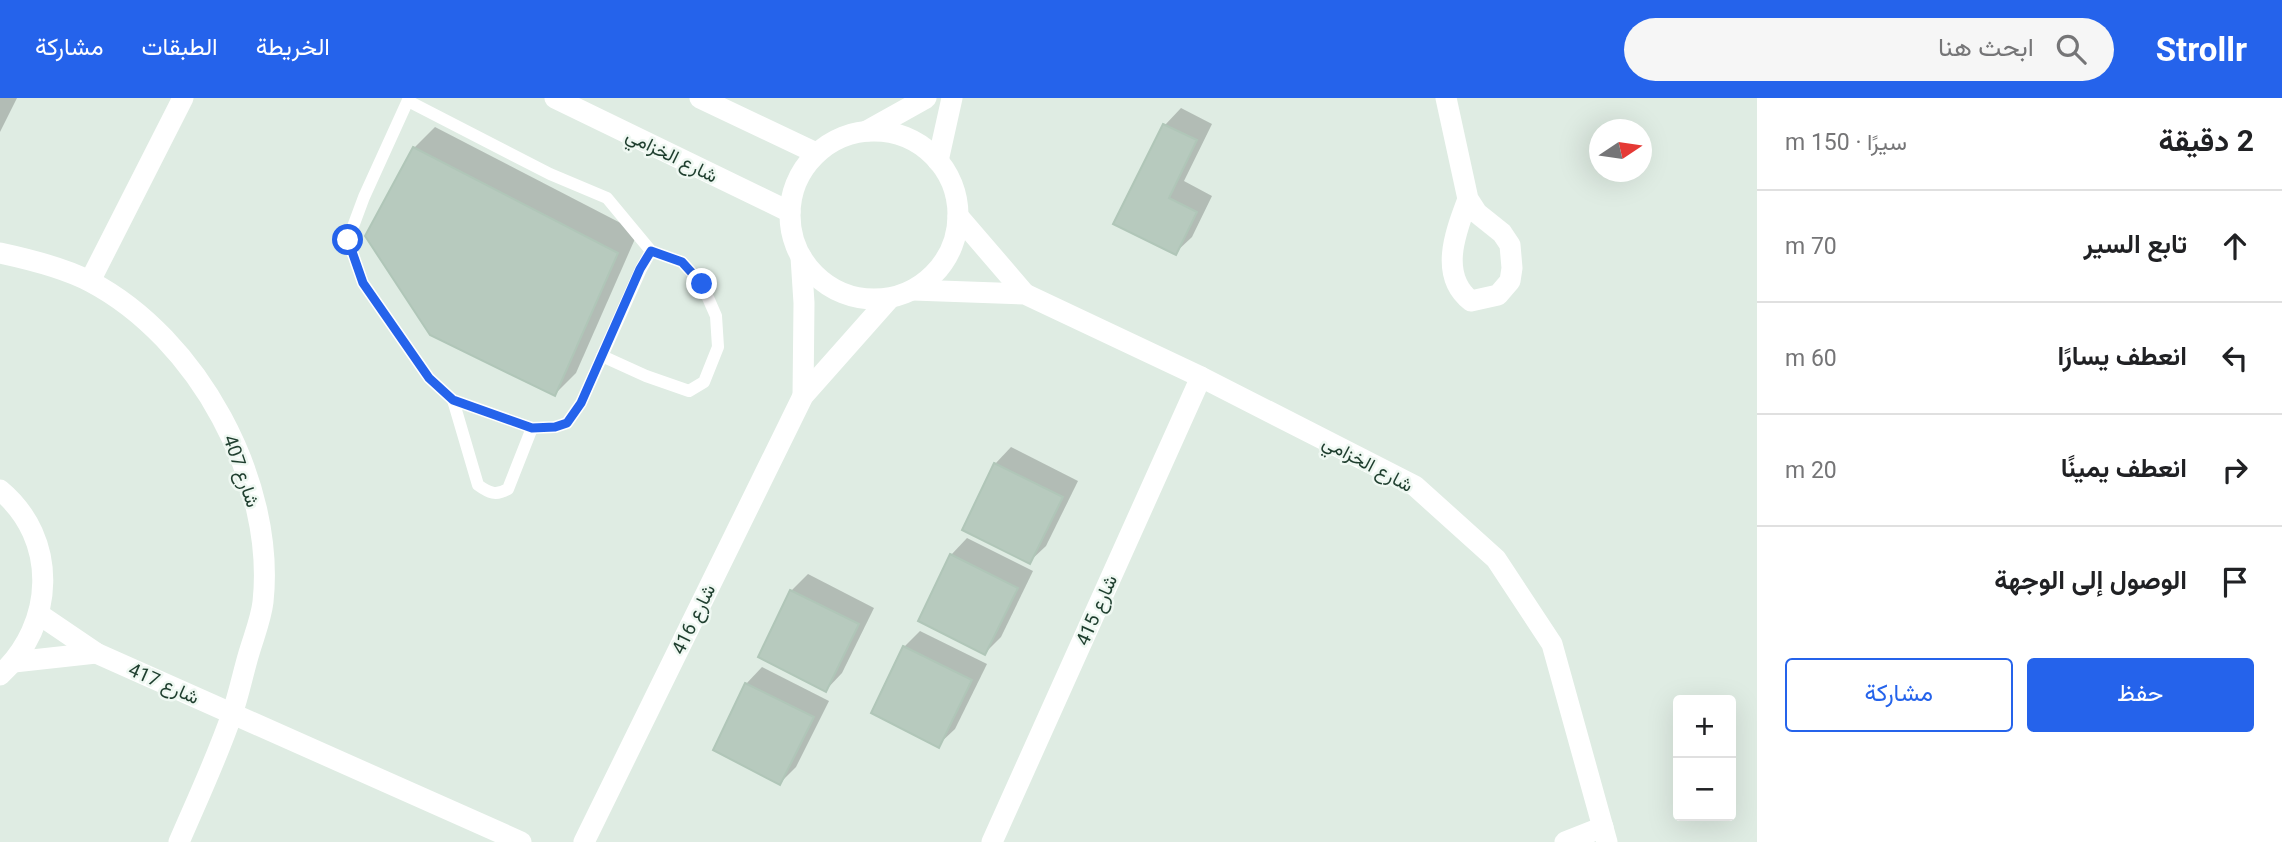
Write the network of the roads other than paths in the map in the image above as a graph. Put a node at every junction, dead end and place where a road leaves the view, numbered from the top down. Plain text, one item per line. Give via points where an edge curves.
1 (183, 98) edge
2 (555, 98) edge
3 (700, 98) edge
4 (926, 98) edge
5 (952, 98) edge
6 (1446, 98) edge
7 (408, 99) edge
8 (867, 131) junction
9 (816, 153) junction
10 (938, 161) junction
11 (1468, 199) dead end
12 (790, 212) junction
13 (958, 216) junction
14 (651, 251) junction
15 (0, 253) edge
16 (801, 257) junction
17 (90, 281) junction
18 (913, 290) junction
19 (1025, 294) junction
20 (889, 299) junction
21 (602, 356) junction
22 (1201, 377) junction
23 (803, 396) junction
24 (453, 400) junction
25 (532, 428) junction
26 (0, 490) edge
27 (40, 615) junction
28 (96, 653) junction
29 (7, 668) edge
30 (232, 714) junction
31 (1605, 834) edge
32 (179, 842) edge
33 (521, 842) edge
34 (583, 842) edge
35 (992, 842) edge
36 (1565, 842) edge

1 - 17 street
2 - 12 street, شارع الخزامي
3 - 9 street
4 - 8 street
5 - 10 street
6 - 11 street
7 - 14 lane via 550,174 607,198
7 - 24 lane via 348,240 370,295 429,378
8 - 9 street via 840,138
8 - 10 street via 906,138
9 - 12 street via 793,190
10 - 13 street via 955,194
12 - 16 street via 792,236
13 - 18 street via 945,259 932,277
13 - 19 street, شارع الخزامي
14 - 21 lane
14 - 21 lane via 682,262 702,284 716,316 718,347 704,382 689,391
15 - 17 street, شارع 407
16 - 20 street via 817,278 838,292 863,299
16 - 23 street, شارع 416
17 - 30 street, شارع 407 via 129,307 185,359 224,420 242,462 257,511 264,562 263,603
18 - 19 street, شارع الخزامي
18 - 20 street
19 - 22 street, شارع الخزامي
20 - 23 street, شارع 416
21 - 25 lane via 567,423
22 - 31 street, شارع الخزامي via 1415,486 1496,559 1552,644
22 - 35 street, شارع 415
23 - 34 street, شارع 416
24 - 25 lane
24 - 25 lane via 478,485 487,492 500,494 508,489
26 - 27 street via 22,514 40,552 44,583
27 - 28 street, شارع 417
27 - 29 street via 29,640
28 - 29 street
28 - 30 street, شارع 417
30 - 32 street, شارع 407
30 - 33 street
31 - 36 street

